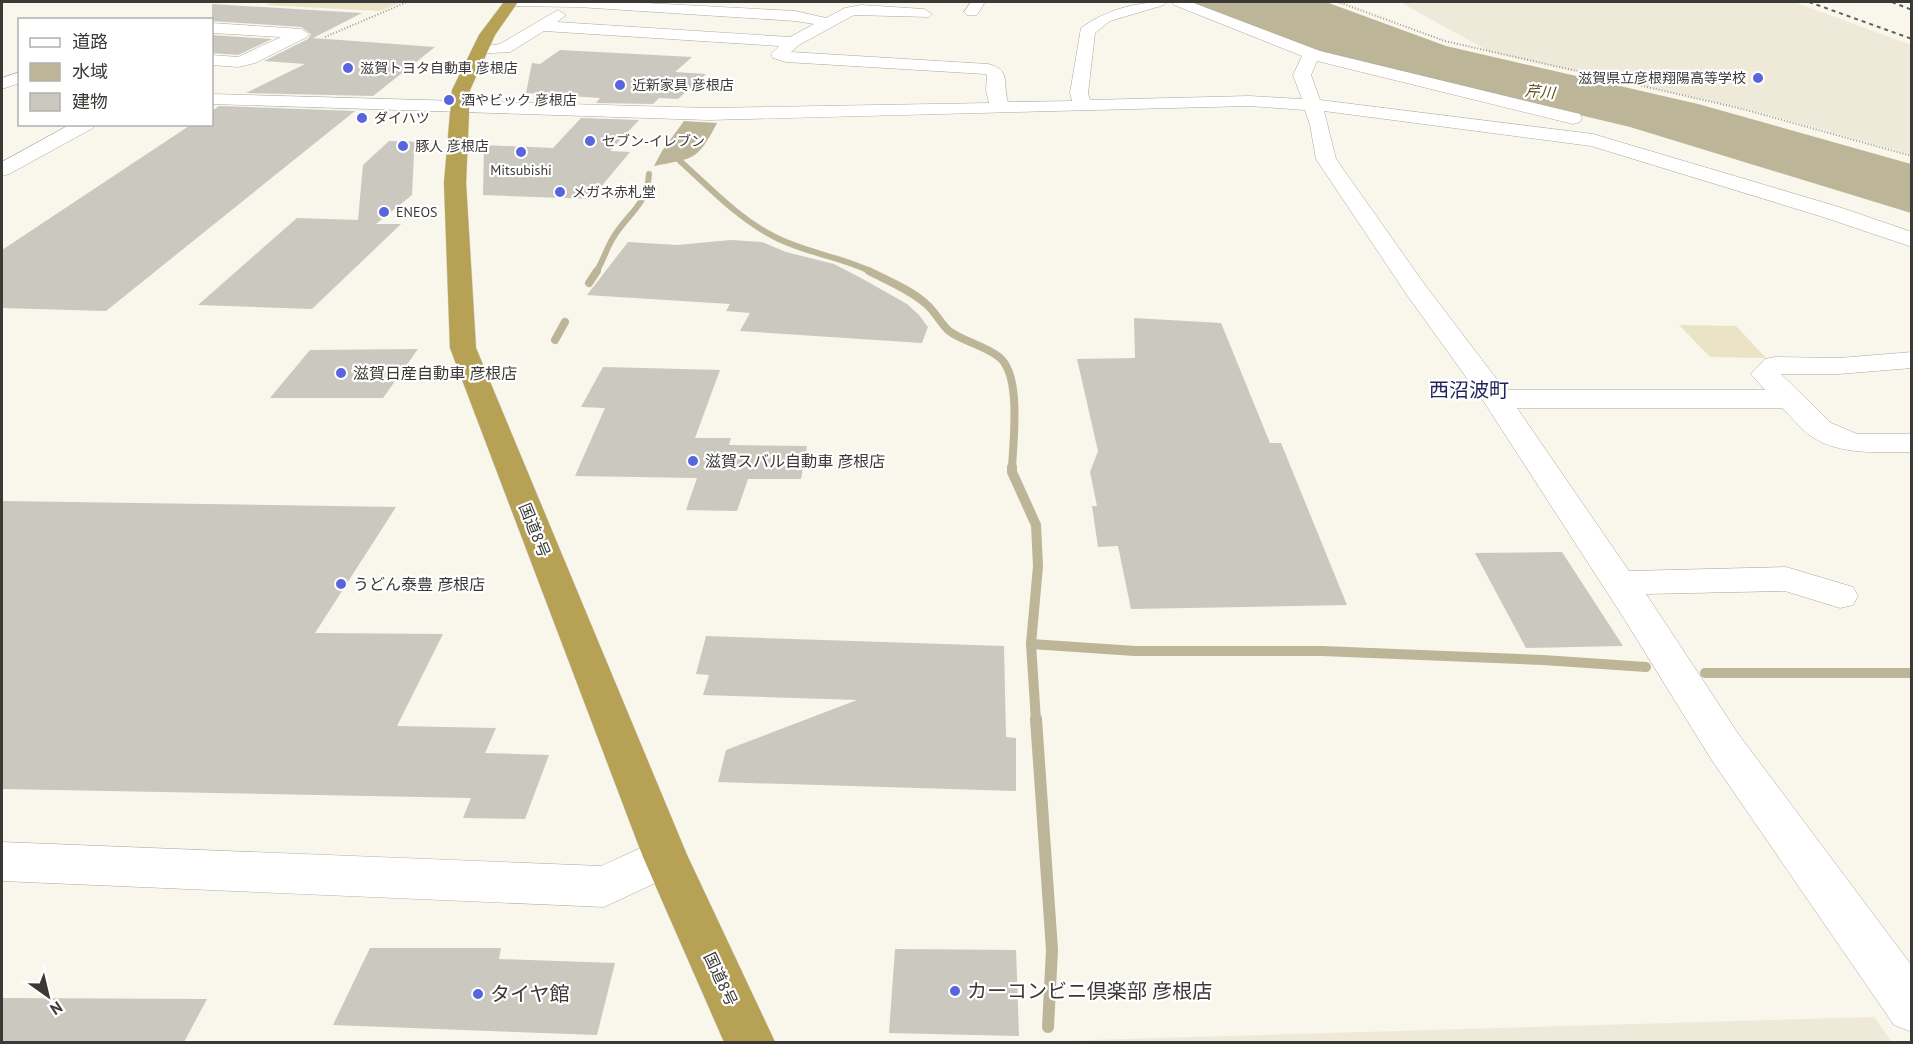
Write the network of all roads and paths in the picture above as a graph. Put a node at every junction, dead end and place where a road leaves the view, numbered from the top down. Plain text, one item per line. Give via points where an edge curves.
1 (511, 2) edge
2 (579, 2) edge
3 (1160, 2) edge
4 (1179, 2) edge
5 (1338, 2) edge
6 (929, 8) edge
7 (829, 23) junction
8 (540, 26) junction
9 (213, 28) edge
10 (911, 30) dead end
11 (796, 40) junction
12 (832, 43) dead end
13 (898, 47) dead end
14 (480, 51) junction
15 (1314, 56) junction
16 (213, 60) edge
17 (887, 62) junction
18 (18, 78) edge
19 (2, 85) edge
20 (18, 87) edge
21 (213, 99) edge
22 (1312, 104) junction
23 (460, 106) junction
24 (1082, 106) junction
25 (1000, 108) junction
26 (82, 126) edge
27 (1618, 129) dead end
28 (1911, 156) edge
29 (2, 170) edge
30 (1911, 240) edge
31 (1911, 360) edge
32 (1497, 399) junction
33 (1790, 399) junction
34 (1909, 445) edge
35 (1619, 583) junction
36 (1839, 596) dead end
37 (665, 857) junction
38 (2, 862) edge
39 (1911, 1008) edge
40 (750, 1042) edge

1 - 2 street
1 - 14 highway, 国道8号
2 - 7 street via 795,16
2 - 8 street
3 - 24 street via 1105,18 1087,31 1079,93
4 - 15 street
5 - 28 path via 1445,41 1743,109
6 - 7 street via 861,9
6 - 10 street
7 - 11 street
8 - 11 street
8 - 14 street via 504,49
9 - 16 street via 301,34 249,59
11 - 12 street
11 - 17 street via 779,54
13 - 17 street
14 - 23 highway, 国道8号 via 461,90
15 - 22 street via 1307,61 1302,75
15 - 27 street
17 - 25 street via 988,69 996,73
18 - 19 street
19 - 20 street
21 - 23 street
22 - 24 street via 1249,101
22 - 30 street via 1593,140
22 - 32 street via 1326,159
23 - 25 street via 698,114
23 - 37 highway, 国道8号 via 455,183 463,348
24 - 25 street
26 - 29 street
31 - 33 street via 1839,366 1775,365 1765,374
32 - 33 street via 1617,394
32 - 35 street
33 - 34 street via 1820,429 1853,443
35 - 36 street via 1786,579
35 - 39 street via 1713,707 1725,747
37 - 38 street via 604,887
37 - 40 highway, 国道8号

